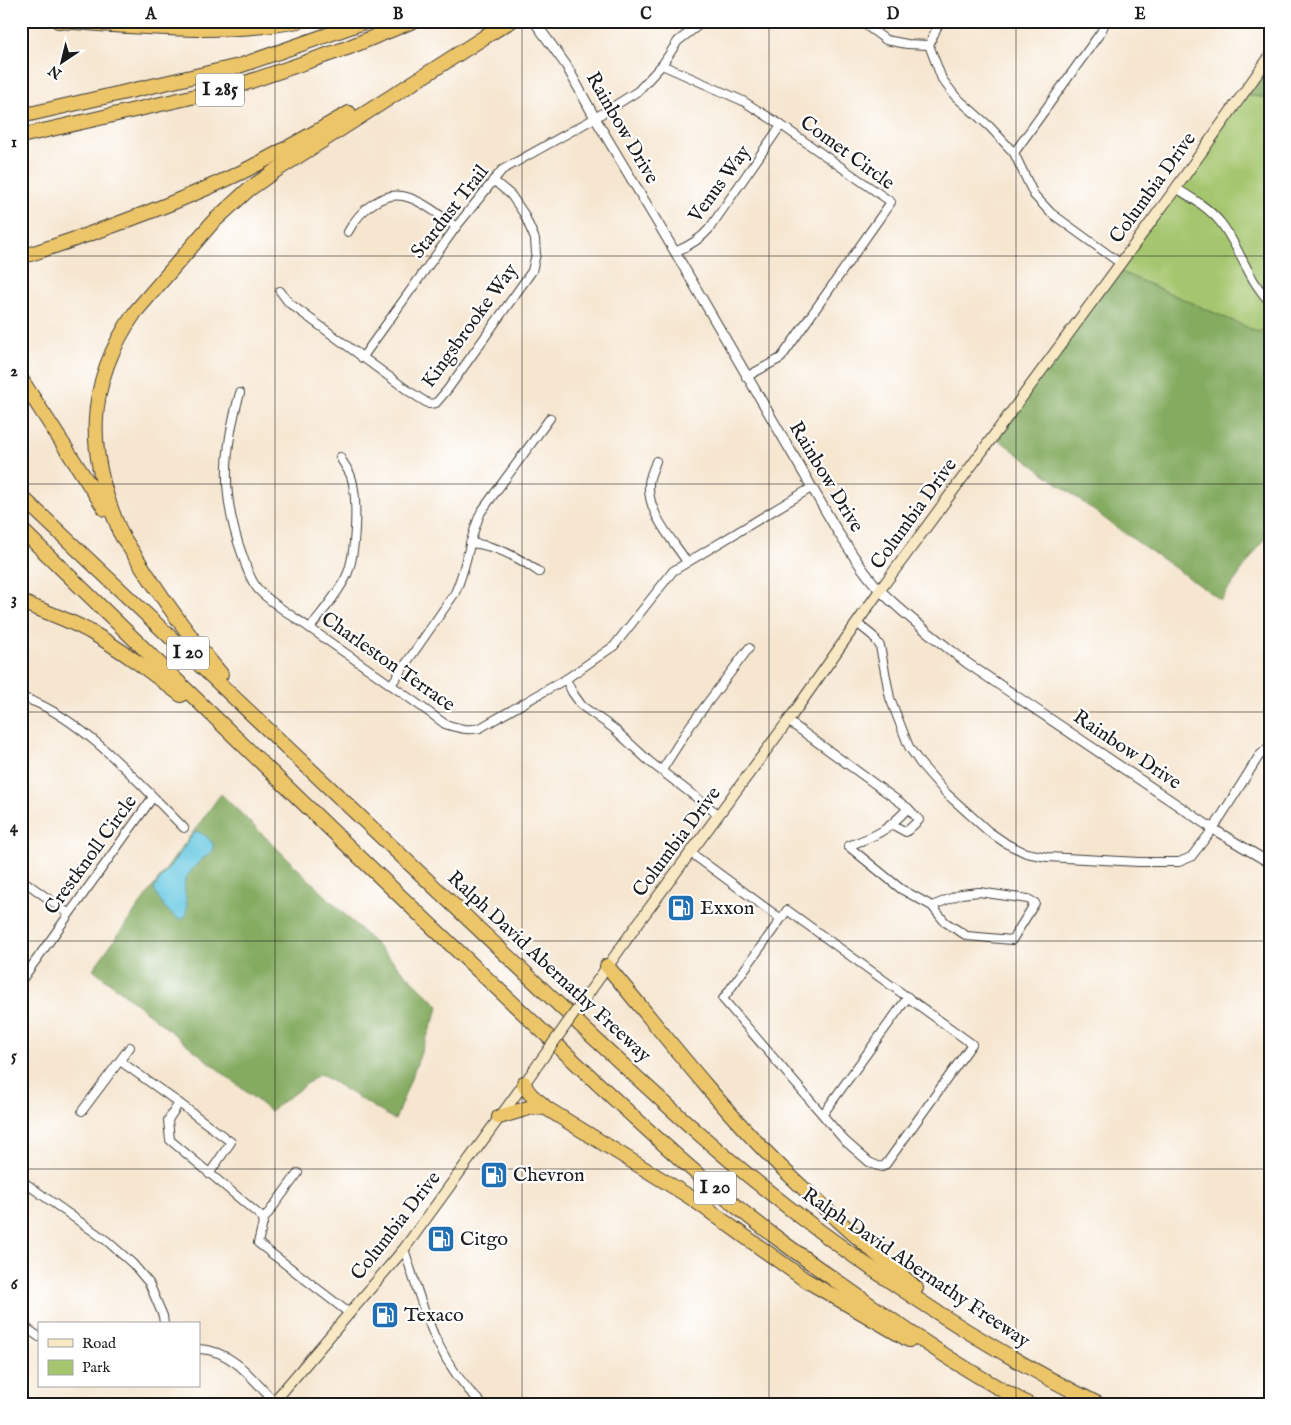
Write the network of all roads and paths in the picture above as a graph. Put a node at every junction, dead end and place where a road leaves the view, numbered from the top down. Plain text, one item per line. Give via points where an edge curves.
1 (58, 21) edge
2 (298, 21) edge
3 (366, 21) edge
4 (413, 21) edge
5 (510, 21) edge
6 (534, 21) edge
7 (704, 21) edge
8 (860, 21) edge
9 (940, 21) edge
10 (1106, 21) edge
11 (494, 31) junction
12 (929, 45) junction
13 (1270, 56) edge
14 (662, 65) junction
15 (21, 116) edge
16 (595, 118) junction
17 (781, 125) junction
18 (21, 136) edge
19 (1014, 153) junction
20 (493, 180) junction
21 (1176, 188) junction
22 (456, 227) junction
23 (348, 232) dead end
24 (676, 252) junction
25 (21, 257) edge
26 (1120, 263) junction
27 (280, 291) dead end
28 (1270, 302) edge
29 (362, 358) junction
30 (746, 377) junction
31 (21, 379) edge
32 (240, 393) dead end
33 (550, 418) dead end
34 (340, 458) dead end
35 (656, 461) dead end
36 (811, 488) junction
37 (21, 496) edge
38 (21, 529) edge
39 (124, 538) junction
40 (470, 543) junction
41 (687, 562) junction
42 (539, 572) dead end
43 (880, 590) junction
44 (21, 602) edge
45 (858, 624) junction
46 (310, 628) junction
47 (749, 648) dead end
48 (566, 679) junction
49 (391, 684) junction
50 (21, 696) edge
51 (788, 721) junction
52 (226, 728) junction
53 (473, 730) junction
54 (476, 739) dead end
55 (1270, 746) edge
56 (662, 770) junction
57 (153, 797) junction
58 (908, 808) junction
59 (354, 811) junction
60 (719, 815) junction
61 (893, 825) junction
62 (184, 828) dead end
63 (1213, 829) junction
64 (691, 853) junction
65 (1270, 863) edge
66 (21, 879) edge
67 (932, 906) junction
68 (68, 913) junction
69 (781, 919) junction
70 (608, 966) junction
71 (21, 981) edge
72 (908, 997) junction
73 (130, 1047) dead end
74 (120, 1061) junction
75 (524, 1083) junction
76 (179, 1103) junction
77 (546, 1108) junction
78 (82, 1111) dead end
79 (823, 1114) junction
80 (499, 1118) junction
81 (298, 1173) dead end
82 (209, 1174) junction
83 (21, 1180) edge
84 (264, 1219) junction
85 (404, 1249) junction
86 (349, 1313) junction
87 (164, 1322) edge
88 (21, 1324) edge
89 (962, 1327) junction
90 (38, 1336) edge
91 (200, 1349) edge
92 (999, 1389) junction
93 (273, 1403) edge
94 (482, 1404) edge
95 (1028, 1404) edge
96 (1098, 1404) edge

1 - 2 highway via 213,29
3 - 15 highway, I 285 via 239,66
4 - 18 highway, I 285 via 323,57 230,88
5 - 11 highway
6 - 16 street, Rainbow Drive via 566,65
7 - 14 street, Stardust Trail via 678,41
8 - 12 street via 886,40
9 - 12 street
10 - 19 street
11 - 25 highway via 242,172 104,229
11 - 39 highway via 248,190 212,223 136,311 109,358 98,392 95,425 102,484
12 - 19 street via 942,79 955,96
13 - 21 main road, Columbia Drive
14 - 16 street, Stardust Trail via 638,90
14 - 17 street, Comet Circle via 743,101
16 - 20 street, Stardust Trail via 502,170
16 - 24 street, Rainbow Drive
17 - 24 street, Venus Way via 709,229 694,243
17 - 30 street, Comet Circle via 891,202 781,358
19 - 26 street via 1034,195 1050,213
20 - 22 street, Stardust Trail
20 - 29 street, Kingsbrooke Way via 511,195 524,214 535,240 536,254 532,271 448,389 436,403 429,404
21 - 26 main road, Columbia Drive
21 - 28 street via 1210,211 1222,224 1258,289
22 - 23 street via 409,197 393,196 362,211
22 - 29 street, Stardust Trail
24 - 30 street, Rainbow Drive
26 - 43 main road, Columbia Drive
27 - 29 street, Kingsbrooke Way via 289,303
30 - 36 street, Rainbow Drive
31 - 39 highway
32 - 46 street, Charleston Terrace via 226,460 227,497 238,544 256,587
33 - 40 street via 481,512
34 - 46 street via 350,475 356,512 350,564 340,588
35 - 41 street via 649,482 651,506
36 - 41 street, Charleston Terrace
36 - 43 street, Rainbow Drive via 856,559
37 - 59 highway, Ralph David Abernathy Freeway / I 20
38 - 52 highway, I 20
39 - 59 highway via 193,642 227,682
40 - 42 street via 503,550
40 - 49 street via 455,593
41 - 48 street, Charleston Terrace via 673,571 614,646
43 - 45 main road, Columbia Drive
43 - 63 street, Rainbow Drive via 967,663
44 - 52 highway via 96,635
45 - 51 main road, Columbia Drive
45 - 63 street via 880,646 890,698 909,747 964,811 1007,844 1026,853 1046,857 1179,862 1190,858
46 - 49 street, Charleston Terrace
47 - 56 street via 690,726
48 - 53 street, Charleston Terrace
48 - 56 street via 582,706
49 - 53 street, Charleston Terrace via 445,724
50 - 57 street via 64,718 94,740
51 - 58 street
51 - 60 main road, Columbia Drive
52 - 92 highway, I 20 via 456,950 704,1180 821,1270
53 - 54 street
55 - 63 street via 1255,762
56 - 60 street
57 - 62 street
57 - 68 street, Crestknoll Circle
58 - 61 street
58 - 61 street via 919,820 906,832
59 - 89 highway, Ralph David Abernathy Freeway / I 20 via 680,1118 737,1167 852,1255
60 - 64 main road, Columbia Drive
61 - 67 street via 848,846 900,889
63 - 65 street, Rainbow Drive
64 - 69 street
64 - 70 main road, Columbia Drive
66 - 68 street
67 - 67 street via 945,922 967,936 1012,940 1035,903 1028,899 979,892 961,894
68 - 71 street, Crestknoll Circle
69 - 72 street via 787,910
69 - 79 street via 723,999
70 - 75 main road, Columbia Drive, bridge
70 - 89 highway via 764,1150 825,1208
72 - 79 street
72 - 79 street via 972,1044 886,1164 882,1167 869,1162 845,1141
73 - 74 street
74 - 76 street
74 - 78 street
75 - 77 highway via 531,1096
75 - 80 main road, Columbia Drive
76 - 82 street via 168,1120 170,1140
76 - 82 street via 231,1142
77 - 80 highway via 532,1107
77 - 92 highway via 690,1196 846,1305
80 - 85 main road, Columbia Drive
81 - 84 street
82 - 84 street
83 - 87 street via 134,1264 149,1283
84 - 86 street via 258,1243
85 - 86 main road, Columbia Drive
85 - 94 street via 431,1332 460,1380
86 - 93 main road, Columbia Drive
88 - 90 street
89 - 96 highway, Ralph David Abernathy Freeway / I 20
91 - 93 street via 219,1352 233,1360
92 - 95 highway, I 20

